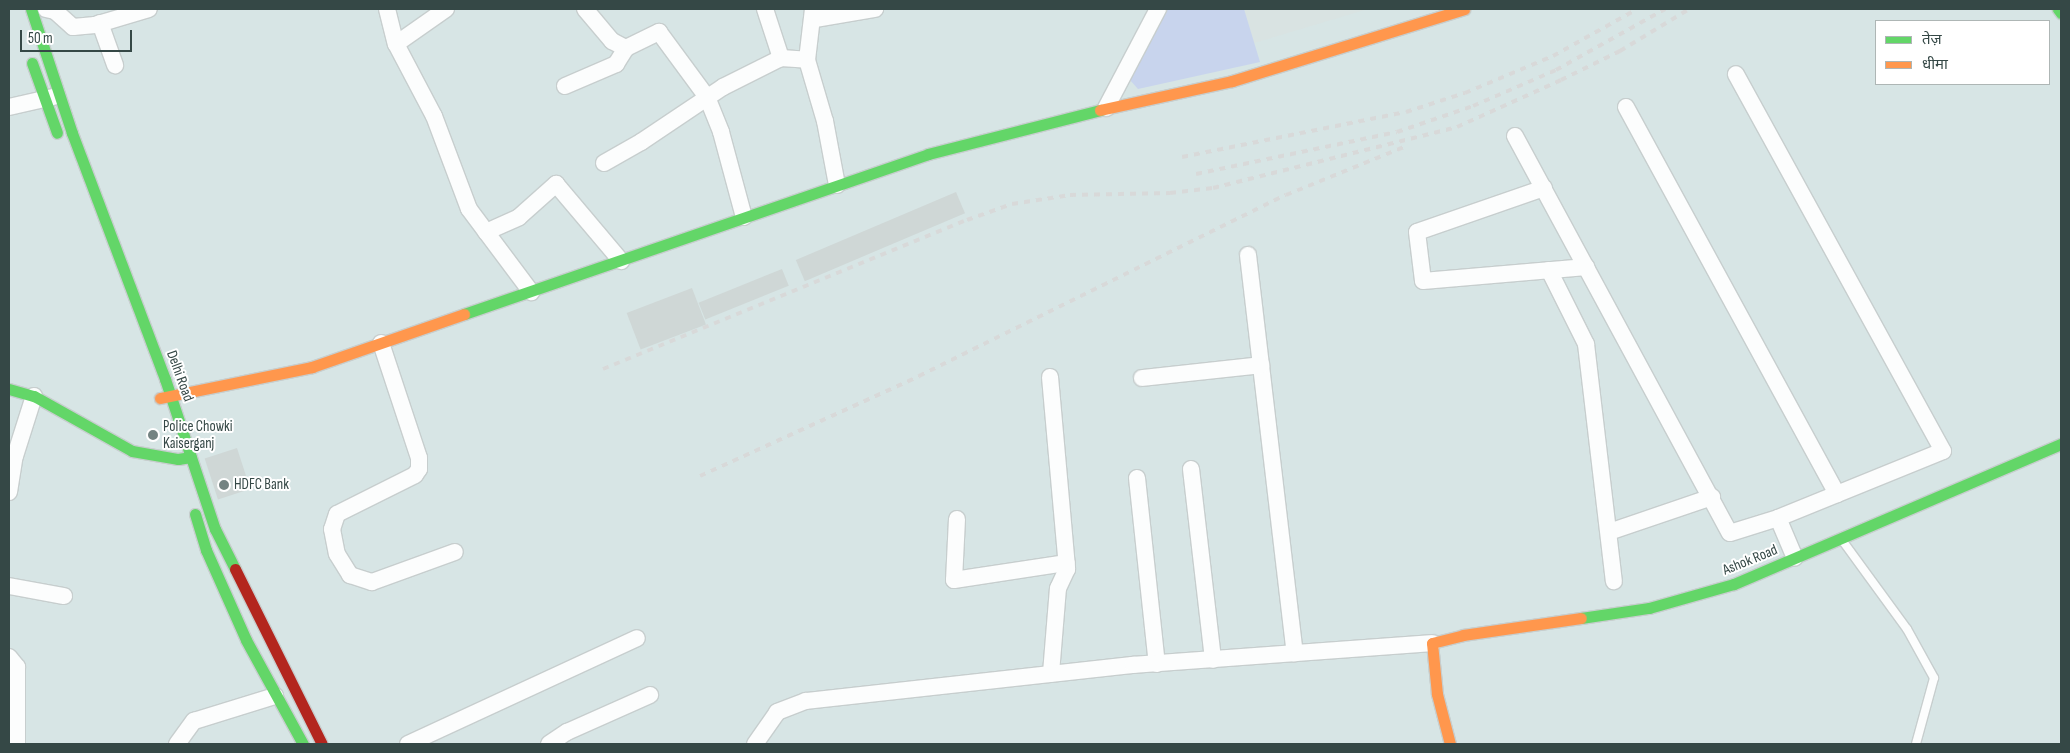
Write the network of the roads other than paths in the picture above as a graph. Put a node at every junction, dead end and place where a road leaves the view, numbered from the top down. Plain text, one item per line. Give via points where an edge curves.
1 (19, 9) edge
2 (30, 9) edge
3 (52, 9) edge
4 (149, 9) edge
5 (387, 9) edge
6 (446, 9) edge
7 (585, 9) edge
8 (765, 9) edge
9 (875, 9) edge
10 (1158, 9) edge
11 (1464, 9) edge
12 (2058, 9) edge
13 (2061, 13) edge
14 (814, 14) edge
15 (100, 23) junction
16 (24, 28) dead end
17 (396, 44) junction
18 (28, 46) dead end
19 (626, 48) junction
20 (781, 58) junction
21 (807, 60) junction
22 (115, 65) dead end
23 (1736, 74) dead end
24 (564, 86) dead end
25 (59, 95) junction
26 (707, 97) junction
27 (42, 100) junction
28 (9, 107) edge
29 (1626, 107) dead end
30 (1106, 108) junction
31 (1515, 136) dead end
32 (604, 163) dead end
33 (837, 185) junction
34 (1544, 188) junction
35 (744, 217) junction
36 (486, 232) junction
37 (1248, 255) dead end
38 (621, 261) junction
39 (1586, 267) junction
40 (1549, 270) junction
41 (531, 292) junction
42 (382, 343) junction
43 (1261, 365) junction
44 (1050, 377) dead end
45 (1142, 378) dead end
46 (9, 389) edge
47 (34, 396) junction
48 (166, 397) junction
49 (2061, 444) edge
50 (191, 457) junction
51 (179, 463) junction
52 (1191, 469) dead end
53 (1137, 478) dead end
54 (9, 492) edge
55 (1838, 494) junction
56 (1712, 497) junction
57 (192, 505) dead end
58 (1778, 518) junction
59 (957, 519) dead end
60 (1608, 532) junction
61 (1841, 538) junction
62 (455, 552) dead end
63 (1795, 558) junction
64 (1066, 563) junction
65 (1614, 582) dead end
66 (9, 586) edge
67 (247, 592) junction
68 (64, 596) dead end
69 (229, 601) junction
70 (637, 638) dead end
71 (1432, 643) junction
72 (1295, 653) junction
73 (9, 658) edge
74 (1213, 660) junction
75 (1157, 664) junction
76 (1051, 674) junction
77 (650, 695) dead end
78 (275, 696) junction
79 (17, 744) edge
80 (177, 744) edge
81 (303, 744) edge
82 (322, 744) edge
83 (408, 744) edge
84 (549, 744) edge
85 (755, 744) edge
86 (1450, 744) edge
87 (1916, 744) edge

1 - 16 street
2 - 25 street, Delhi Road
3 - 15 street via 73,27
4 - 15 street
5 - 17 street
6 - 17 street
7 - 19 street via 612,41
8 - 20 street
9 - 14 street
10 - 30 street
11 - 30 street via 1232,81
12 - 13 street
14 - 21 street
15 - 22 street
17 - 36 street via 434,116 469,209
18 - 27 street, Delhi Road
19 - 24 street via 616,64
19 - 26 street via 658,32
20 - 21 street
20 - 26 street
21 - 33 street via 825,121
23 - 55 street via 1943,451
25 - 27 street
25 - 48 street, Delhi Road
26 - 32 street
26 - 35 street
27 - 28 street
27 - 48 street, Delhi Road via 107,242
29 - 55 street
30 - 33 street via 928,154
31 - 34 street
33 - 35 street
34 - 39 street
34 - 40 street via 1417,232 1423,281
35 - 38 street
36 - 38 street via 519,217 556,184
36 - 41 street
37 - 43 street
38 - 41 street
39 - 40 street
39 - 56 street
40 - 60 street via 1586,344
41 - 42 street
42 - 48 street via 312,367
42 - 62 street via 419,458 419,469 415,475 336,514 332,529 337,554 350,575 372,582
43 - 45 street
43 - 72 street
44 - 64 street
46 - 47 street
47 - 51 street via 132,451
47 - 54 street via 15,456
48 - 50 street, Delhi Road
48 - 51 street, Delhi Road
49 - 61 street, Ashok Road
50 - 51 street
50 - 67 street, Delhi Road via 215,529
52 - 74 street
53 - 75 street
55 - 58 street
56 - 58 street via 1730,533
56 - 60 street
57 - 69 street via 206,550
58 - 63 street
59 - 64 street via 954,580
60 - 65 street
61 - 63 street, Ashok Road
61 - 87 lane via 1908,629 1934,678
63 - 71 street, Ashok Road via 1734,584 1648,608
64 - 76 street via 1058,588
66 - 68 street
67 - 69 street
67 - 82 street, Delhi Road
69 - 78 street
70 - 83 street
71 - 72 street
71 - 86 street via 1437,694
72 - 74 street
73 - 79 street via 17,668
74 - 75 street
75 - 76 street
76 - 85 street via 806,701 777,712
77 - 84 street via 568,732
78 - 80 street via 194,721
78 - 81 street

